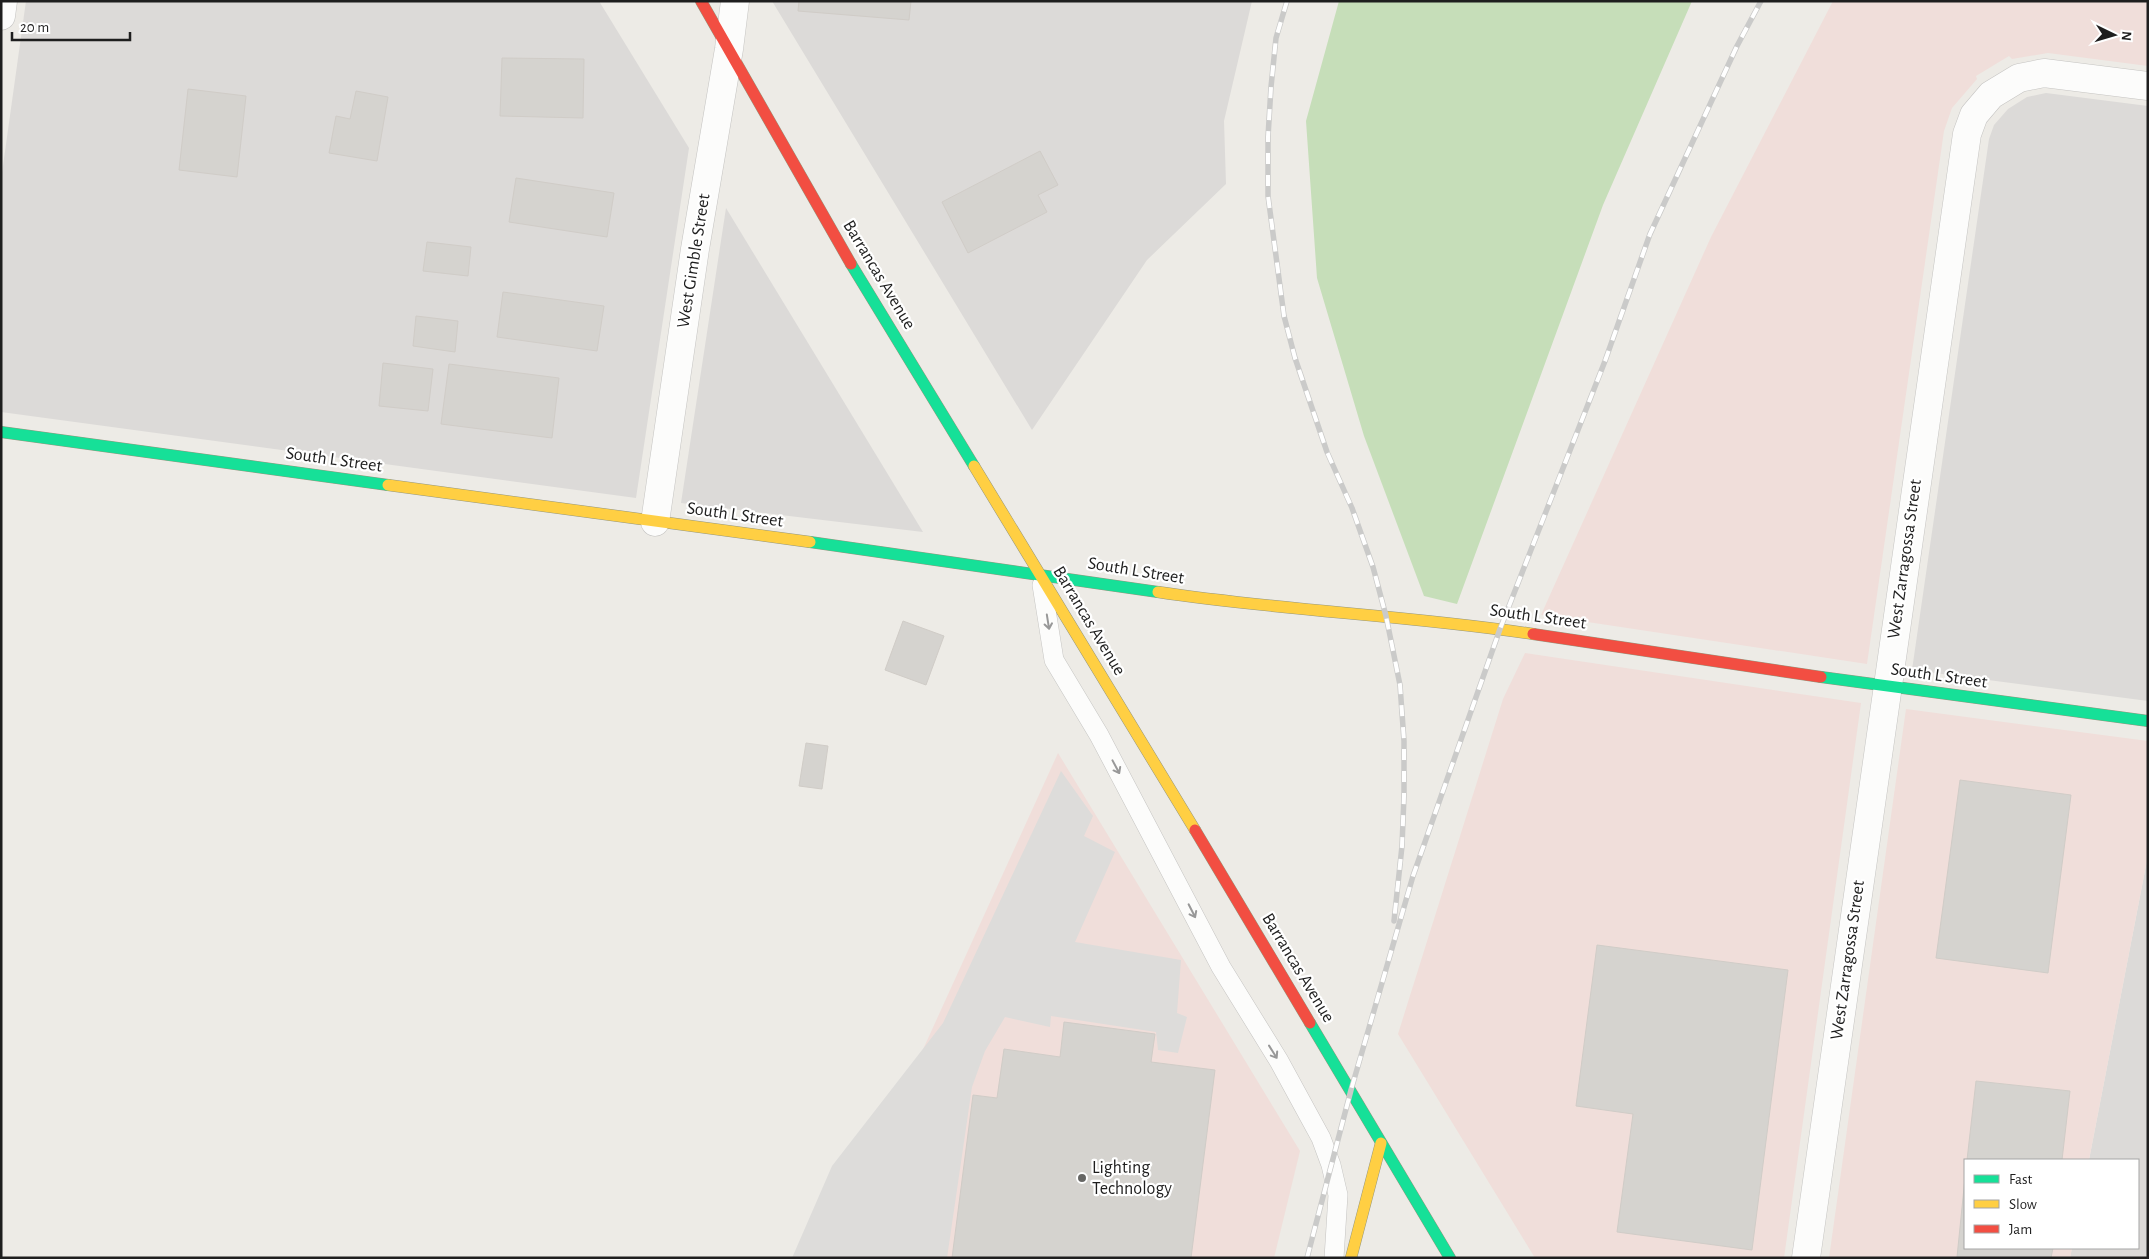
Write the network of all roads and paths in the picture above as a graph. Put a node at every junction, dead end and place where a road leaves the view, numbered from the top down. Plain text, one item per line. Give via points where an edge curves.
1 (3, 1) edge
2 (701, 1) edge
3 (735, 1) edge
4 (1, 16) edge
5 (729, 49) junction
6 (2148, 86) edge
7 (1, 432) edge
8 (655, 522) junction
9 (1041, 574) junction
10 (1887, 687) junction
11 (2148, 721) edge
12 (1381, 1143) junction
13 (1334, 1258) edge
14 (1351, 1258) edge
15 (1450, 1258) edge
16 (1806, 1258) edge

1 - 4 street
2 - 5 street, Barrancas Avenue
3 - 5 street, West Gimble Street
5 - 8 street, West Gimble Street via 695,249
5 - 9 street, Barrancas Avenue via 830,229
6 - 10 street, West Zarragossa Street via 2044,73 2018,78 2007,84 1991,95 1974,115 1967,134
7 - 8 street, South L Street
8 - 9 street, South L Street
9 - 10 street, South L Street via 1213,600 1500,629
9 - 12 street, Barrancas Avenue
9 -> 13 lane via 1054,660 1099,735 1221,967 1279,1061 1321,1138 1338,1196
10 - 11 street, South L Street
10 - 16 street, West Zarragossa Street
12 - 14 street
12 - 15 street, Barrancas Avenue

